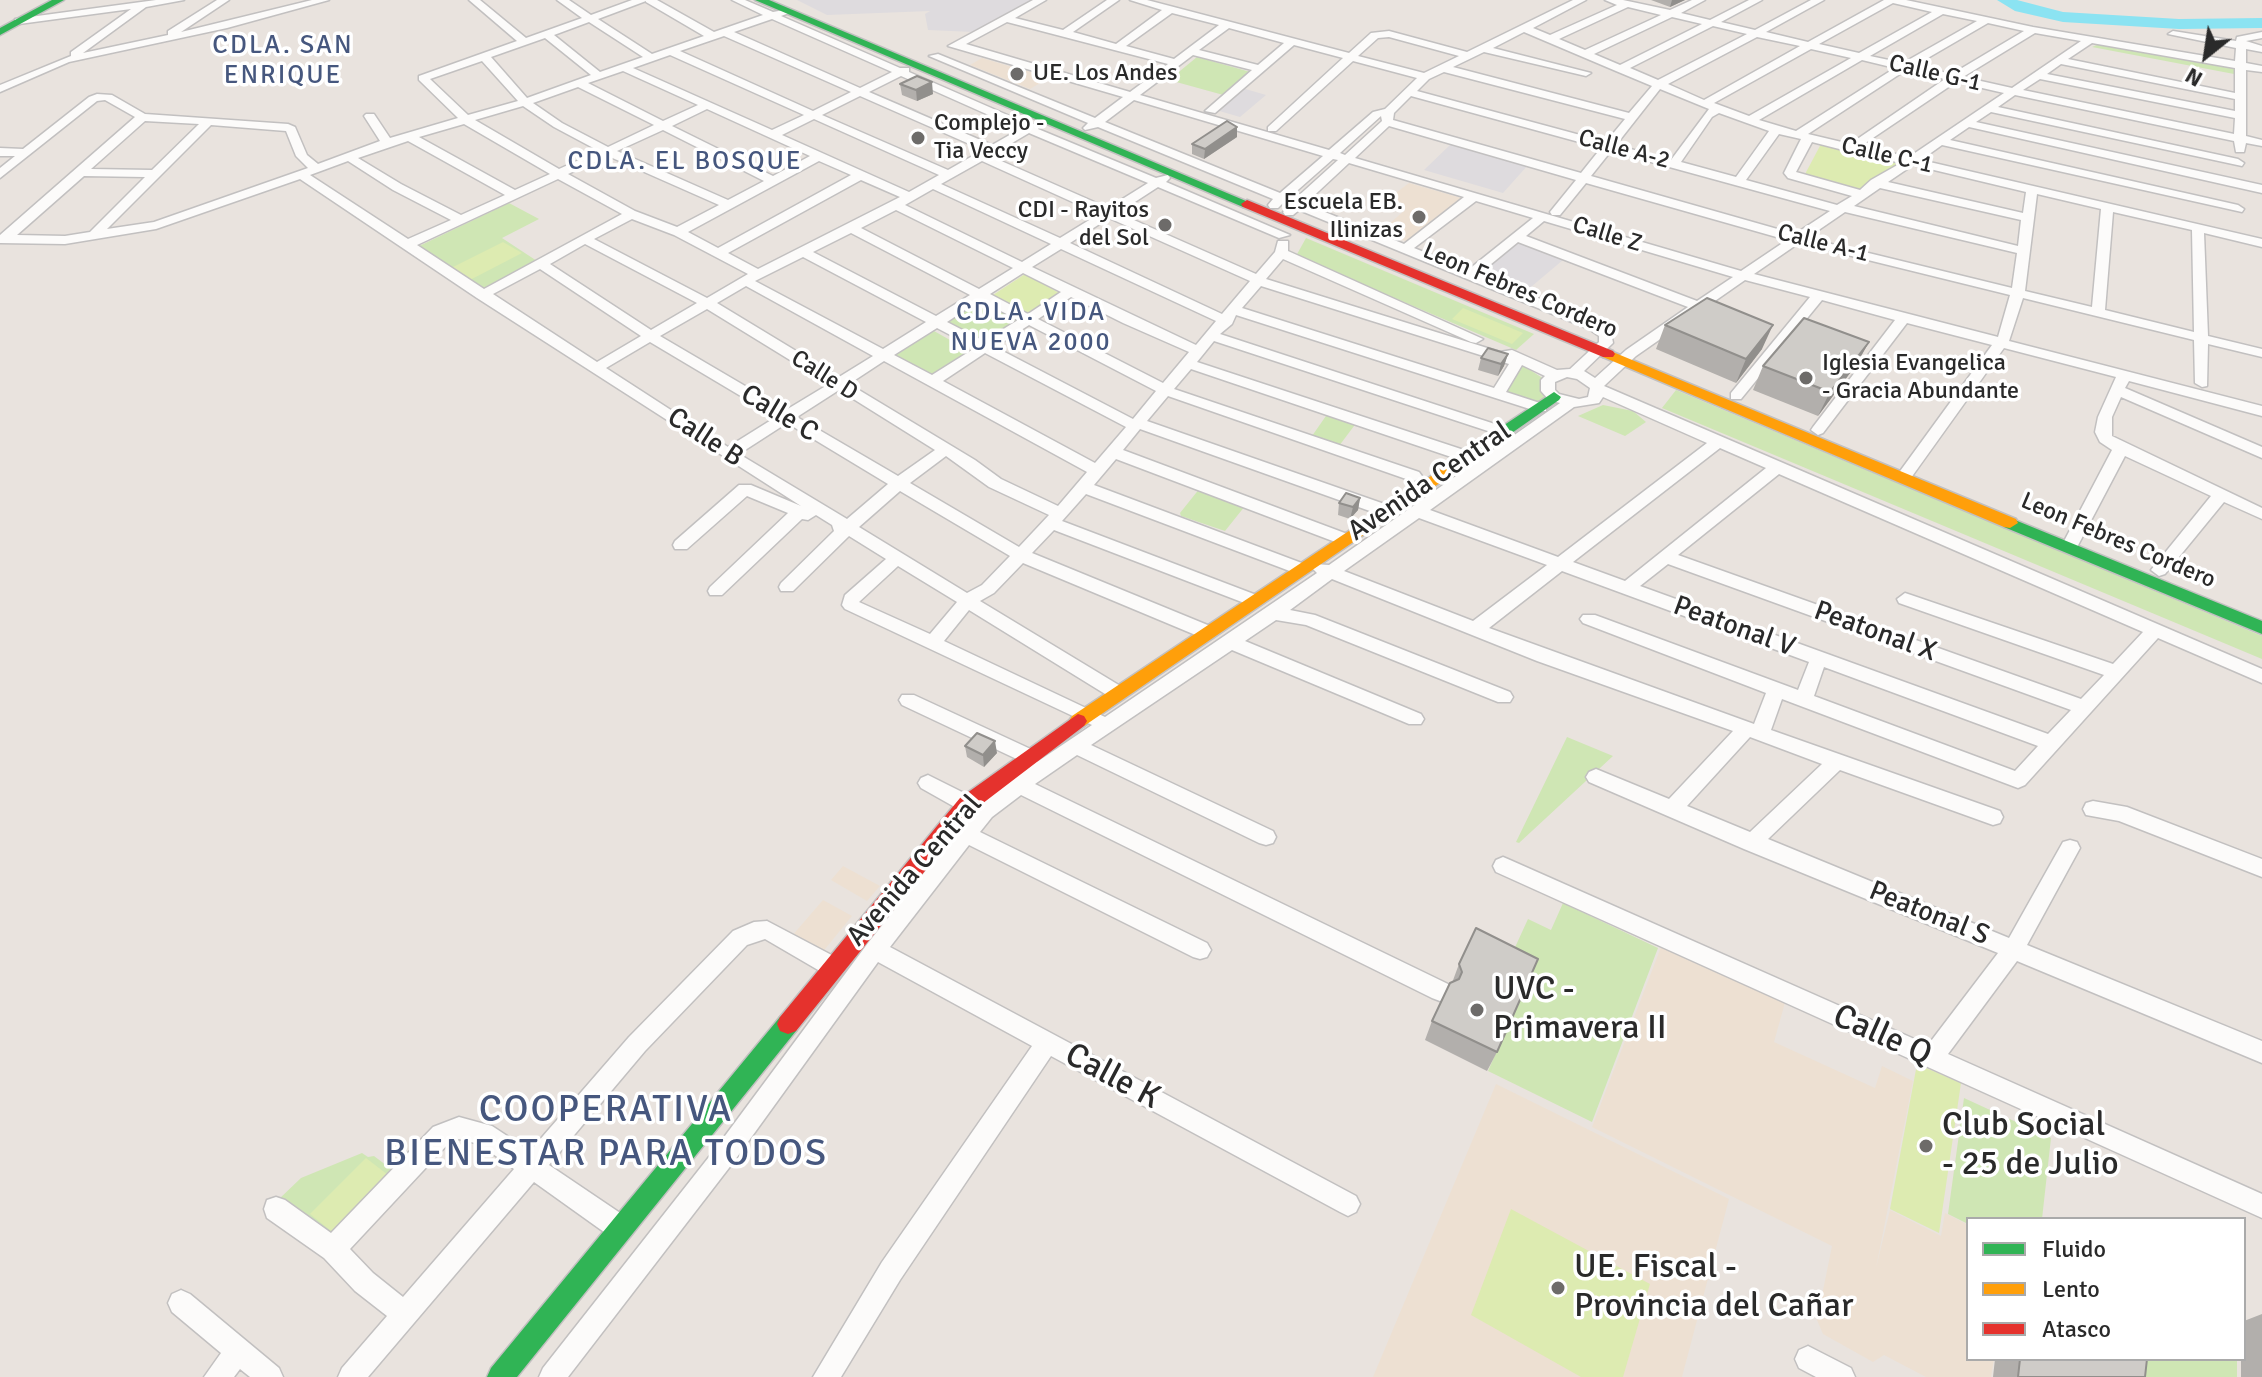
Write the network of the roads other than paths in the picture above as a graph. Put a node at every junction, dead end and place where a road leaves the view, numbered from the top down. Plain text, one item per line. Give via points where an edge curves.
1 (59, 0) edge
2 (179, 0) edge
3 (224, 0) edge
4 (324, 0) edge
5 (474, 0) edge
6 (562, 0) edge
7 (642, 0) edge
8 (650, 0) edge
9 (737, 0) edge
10 (760, 0) edge
11 (1041, 0) edge
12 (1114, 0) edge
13 (1135, 0) edge
14 (1581, 0) edge
15 (1610, 0) edge
16 (1700, 0) edge
17 (1757, 0) edge
18 (1819, 0) edge
19 (1892, 0) edge
20 (149, 2) edge
21 (1627, 4) junction
22 (778, 9) edge
23 (1169, 10) junction
24 (1941, 11) junction
25 (1672, 14) junction
26 (588, 18) junction
27 (1005, 18) junction
28 (1986, 20) junction
29 (1715, 23) junction
30 (1226, 25) junction
31 (7, 26) edge
32 (1524, 28) junction
33 (2033, 30) junction
34 (1065, 33) junction
35 (1759, 33) junction
36 (547, 34) junction
37 (2173, 34) dead end
38 (720, 35) junction
39 (2262, 35) edge
40 (162, 39) junction
41 (1551, 39) junction
42 (525, 42) junction
43 (959, 43) junction
44 (1290, 43) junction
45 (2086, 43) junction
46 (1809, 45) junction
47 (2240, 45) junction
48 (1118, 47) junction
49 (1481, 48) junction
50 (2262, 49) edge
51 (673, 52) junction
52 (1193, 52) junction
53 (1585, 54) junction
54 (1466, 55) junction
55 (484, 56) junction
56 (1861, 57) junction
57 (1352, 58) junction
58 (653, 59) junction
59 (66, 60) junction
60 (1598, 60) junction
61 (2061, 61) junction
62 (919, 63) junction
63 (1178, 63) junction
64 (1904, 67) junction
65 (625, 68) junction
66 (1443, 68) junction
67 (1260, 69) junction
68 (1620, 69) junction
69 (2262, 69) edge
70 (2240, 71) junction
71 (2037, 75) junction
72 (598, 76) junction
73 (1425, 77) junction
74 (1954, 78) junction
75 (577, 82) junction
76 (1658, 85) junction
77 (1575, 86) junction
78 (0, 89) edge
79 (860, 92) junction
80 (1410, 92) junction
81 (2015, 92) junction
82 (1137, 94) junction
83 (2240, 97) junction
84 (525, 102) junction
85 (1705, 104) junction
86 (707, 105) junction
87 (1986, 108) junction
88 (1717, 109) junction
89 (1048, 110) junction
90 (1211, 111) junction
91 (816, 114) junction
92 (370, 116) dead end
93 (1388, 116) junction
94 (2241, 116) junction
95 (142, 117) junction
96 (1631, 117) junction
97 (466, 120) junction
98 (1750, 120) junction
99 (1964, 123) junction
100 (206, 124) junction
101 (663, 126) junction
102 (1088, 128) junction
103 (1029, 129) junction
104 (1272, 129) junction
105 (1776, 130) junction
106 (774, 134) junction
107 (408, 136) junction
108 (1803, 137) junction
109 (2241, 139) junction
110 (1938, 141) junction
111 (387, 143) junction
112 (2262, 143) edge
113 (1608, 145) junction
114 (1851, 148) junction
115 (607, 151) junction
116 (0, 152) edge
117 (27, 153) junction
118 (987, 153) junction
119 (1343, 153) junction
120 (819, 156) junction
121 (349, 157) junction
122 (1908, 161) junction
123 (2238, 163) junction
124 (1674, 164) junction
125 (1176, 171) junction
126 (81, 172) junction
127 (308, 172) junction
128 (0, 174) edge
129 (156, 174) junction
130 (560, 175) junction
131 (860, 175) junction
132 (948, 175) junction
133 (1584, 177) junction
134 (773, 181) junction
135 (1739, 182) junction
136 (1875, 183) junction
137 (932, 184) junction
138 (2238, 184) junction
139 (2032, 189) junction
140 (2262, 189) edge
141 (513, 194) junction
142 (1860, 194) junction
143 (1474, 196) junction
144 (909, 197) junction
145 (729, 205) junction
146 (895, 205) junction
147 (2107, 206) junction
148 (1840, 208) junction
149 (2238, 209) junction
150 (1282, 212) junction
151 (1110, 213) junction
152 (631, 214) junction
153 (1550, 214) junction
154 (2028, 218) junction
155 (461, 220) junction
156 (851, 228) junction
157 (2198, 228) junction
158 (678, 232) junction
159 (92, 237) junction
160 (1518, 238) junction
161 (2239, 238) junction
162 (3, 239) edge
163 (1797, 239) junction
164 (586, 240) junction
165 (1060, 242) junction
166 (2262, 243) edge
167 (407, 245) junction
168 (1395, 248) junction
169 (2023, 251) junction
170 (803, 252) junction
171 (718, 253) junction
172 (1281, 253) junction
173 (540, 263) junction
174 (1023, 267) junction
175 (1446, 271) junction
176 (1746, 273) junction
177 (1469, 276) junction
178 (752, 277) junction
179 (1260, 281) junction
180 (1492, 290) junction
181 (1072, 291) junction
182 (2018, 292) junction
183 (982, 293) junction
184 (482, 295) junction
185 (1818, 296) junction
186 (707, 303) junction
187 (1698, 311) junction
188 (2098, 312) junction
189 (1231, 316) junction
190 (1031, 319) junction
191 (1903, 319) junction
192 (937, 322) junction
193 (650, 336) junction
194 (1214, 336) junction
195 (2202, 338) junction
196 (2002, 341) junction
197 (1603, 346) junction
198 (986, 348) junction
199 (2262, 353) edge
200 (885, 355) junction
201 (1627, 356) junction
202 (1195, 358) junction
203 (596, 368) junction
204 (1574, 373) junction
205 (1555, 375) junction
206 (933, 381) junction
207 (2122, 383) junction
208 (2202, 383) junction
209 (837, 384) junction
210 (1597, 387) junction
211 (1167, 391) junction
212 (1498, 393) junction
213 (1736, 396) junction
214 (2262, 399) edge
215 (1555, 403) junction
216 (2262, 411) edge
217 (783, 417) junction
218 (1137, 424) junction
219 (1818, 430) junction
220 (1505, 432) junction
221 (1718, 442) junction
222 (2121, 448) junction
223 (945, 450) junction
224 (1112, 452) junction
225 (2262, 453) edge
226 (728, 454) junction
227 (1468, 457) junction
228 (1777, 467) junction
229 (1096, 470) junction
230 (1907, 473) junction
231 (1414, 476) dead end
232 (898, 484) junction
233 (1083, 487) junction
234 (2221, 495) junction
235 (800, 511) junction
236 (1387, 511) junction
237 (1416, 511) junction
238 (2262, 514) edge
239 (1056, 518) junction
240 (847, 528) junction
241 (1344, 539) junction
242 (2072, 541) junction
243 (681, 545) dead end
244 (1022, 556) junction
245 (1666, 557) junction
246 (896, 559) junction
247 (1560, 564) junction
248 (1304, 566) junction
249 (2159, 570) junction
250 (1329, 572) junction
251 (787, 587) dead end
252 (1627, 588) junction
253 (716, 591) dead end
254 (1905, 599) dead end
255 (968, 600) junction
256 (1253, 600) junction
257 (1273, 613) junction
258 (2262, 613) edge
259 (1589, 619) dead end
260 (2262, 628) edge
261 (1475, 629) junction
262 (2155, 630) junction
263 (1204, 631) junction
264 (1228, 641) junction
265 (932, 644) junction
266 (1819, 658) junction
267 (2116, 672) junction
268 (2262, 676) edge
269 (1776, 690) junction
270 (1116, 692) junction
271 (1504, 697) dead end
272 (908, 700) dead end
273 (1803, 701) junction
274 (2084, 707) junction
275 (1086, 714) junction
276 (1415, 719) dead end
277 (1107, 725) junction
278 (1753, 732) junction
279 (2051, 743) junction
280 (1076, 746) junction
281 (1030, 757) junction
282 (1836, 762) junction
283 (1596, 777) dead end
284 (928, 783) dead end
285 (1017, 785) junction
286 (967, 804) junction
287 (1672, 809) junction
288 (2093, 809) dead end
289 (1993, 817) dead end
290 (967, 835) junction
291 (1266, 837) dead end
292 (1751, 843) junction
293 (2070, 848) dead end
294 (1503, 866) dead end
295 (2262, 868) edge
296 (2014, 948) junction
297 (875, 950) junction
298 (1200, 950) dead end
299 (833, 967) junction
300 (1440, 991) dead end
301 (1048, 1042) junction
302 (2262, 1052) edge
303 (1932, 1058) junction
304 (531, 1167) junction
305 (1348, 1204) dead end
306 (2262, 1206) edge
307 (276, 1209) dead end
308 (620, 1228) junction
309 (333, 1249) junction
310 (181, 1303) dead end
311 (405, 1314) junction
312 (239, 1351) junction
313 (1808, 1359) dead end
314 (217, 1377) edge
315 (270, 1377) edge
316 (351, 1377) edge
317 (500, 1377) edge
318 (552, 1377) edge
319 (826, 1377) edge
320 (1842, 1377) edge

1 - 31 street
2 - 20 street
3 - 40 street
4 - 40 street
5 - 42 street
6 - 26 street
7 - 26 street
8 - 38 street
9 - 22 street
10 - 22 street, Leon Febres Cordero
11 - 27 street
12 - 34 street
13 - 23 street
14 - 32 street
15 - 21 street, Calle G-1
16 - 25 street
17 - 29 street
18 - 35 street
19 - 24 street
19 - 46 street
20 - 31 street
20 - 59 street
21 - 25 street, Calle G-1
21 - 41 street
22 - 38 street
22 - 62 street, Leon Febres Cordero
22 - 62 street
23 - 30 street
23 - 48 street
24 - 28 street
24 - 56 street
25 - 29 street, Calle G-1
25 - 53 street
26 - 36 street
26 - 58 street
27 - 34 street
27 - 43 street
28 - 33 street
28 - 64 street
29 - 35 street, Calle G-1
29 - 68 street
30 - 44 street
30 - 52 street
32 - 41 street, Calle C-1
32 - 49 street
33 - 45 street
33 - 74 street
34 - 48 street
35 - 46 street, Calle G-1
35 - 76 street
36 - 42 street
36 - 72 street
37 - 47 street
38 - 51 street
38 - 79 street
39 - 47 street via 2243,37
40 - 59 street
41 - 53 street, Calle C-1
42 - 55 street
43 - 62 street
43 - 82 street, Calle Z
44 - 57 street
44 - 67 street
45 - 61 street
45 - 70 street
46 - 56 street, Calle G-1
46 - 85 street
47 - 50 street
47 - 70 street
48 - 63 street
49 - 54 street
49 - 77 street
51 - 58 street
51 - 91 street
52 - 63 street
52 - 67 street
53 - 60 street, Calle C-1
54 - 57 street via 1381,33
54 - 66 street
55 - 84 street
55 - 97 street via 423,78
56 - 64 street, Calle G-1
56 - 98 street
57 - 73 street
57 - 104 street
58 - 65 street
59 - 78 street
60 - 68 street, Calle C-1
60 - 77 street
61 - 71 street
61 - 83 street
62 - 79 street
62 - 89 street, Leon Febres Cordero
62 - 103 street
63 - 82 street
64 - 74 street, Calle G-1
64 - 108 street
65 - 72 street
65 - 86 street
66 - 73 street
66 - 77 street
67 - 90 street
68 - 76 street, Calle C-1
69 - 70 street
70 - 83 street
71 - 81 street
71 - 94 street
72 - 75 street
73 - 80 street
74 - 81 street, Calle G-1
74 - 114 street
75 - 84 street
75 - 101 street
76 - 85 street, Calle C-1
76 - 96 street
77 - 96 street
79 - 91 street
79 - 118 street
80 - 93 street
80 - 113 street, Calle A-2
81 - 87 street
81 - 109 street, Calle G-1
82 - 90 street, Calle Z
82 - 102 street
82 - 119 street, Calle Z
83 - 94 street
84 - 97 street
84 - 115 street
85 - 88 street, Calle C-1
86 - 101 street
86 - 106 street
87 - 99 street
87 - 123 street
88 - 98 street, Calle C-1
88 - 124 street
89 - 102 street, Leon Febres Cordero
89 - 103 street
90 - 104 street, Calle Z
91 - 106 street
91 - 132 street
92 - 111 street
93 - 119 street
93 - 133 street, Calle A-1
94 - 109 street
95 - 100 street
95 - 117 street via 101,96
95 - 126 street
96 - 113 street
97 - 107 street
97 - 130 street
98 - 105 street, Calle C-1
99 - 110 street
99 - 138 street
100 - 127 street via 291,129
100 - 129 street
101 - 115 street
101 - 134 street
102 - 125 street, Leon Febres Cordero
103 - 118 street
103 - 125 street
104 - 119 street, Calle Z
105 - 108 street, Calle C-1
105 - 135 street
106 - 120 street
107 - 111 street
107 - 141 street
108 - 114 street, Calle C-1
108 - 142 street via 1790,173
109 - 112 street, Calle G-1
109 - 123 street
110 - 122 street
110 - 149 street
111 - 121 street
113 - 124 street, Calle A-2
113 - 133 street
114 - 122 street, Calle C-1
115 - 130 street
115 - 145 street
116 - 117 street
117 - 128 street
118 - 132 street
118 - 151 street
119 - 143 street, Calle Z
119 - 150 street
119 - 153 street, Calle Z
120 - 131 street
120 - 134 street
121 - 127 street
121 - 155 street
122 - 136 street
122 - 139 street, Calle C-1
123 - 138 street
124 - 135 street, Calle A-2
125 - 150 street, Leon Febres Cordero
125 - 150 street
125 - 150 street, Leon Febres Cordero via 1234,184
125 - 151 street
126 - 129 street
126 - 162 street
127 - 159 street via 156,225
127 - 167 street, Calle B
129 - 159 street
130 - 141 street
130 - 152 street
131 - 144 street
131 - 171 street
132 - 137 street
133 - 153 street
133 - 163 street, Calle A-1
134 - 145 street
135 - 148 street, Calle A-2
136 - 142 street
136 - 154 street
137 - 144 street
137 - 165 street
138 - 140 street
138 - 149 street
139 - 147 street, Calle C-1
139 - 154 street
141 - 155 street
142 - 148 street
143 - 153 street, Calle Z
143 - 168 street
144 - 146 street
145 - 158 street
146 - 156 street
146 - 174 street
147 - 157 street, Calle C-1
147 - 188 street
148 - 163 street
148 - 169 street, Calle A-2
149 - 161 street
150 - 168 street, Leon Febres Cordero
150 - 172 street
150 - 197 street, Leon Febres Cordero
151 - 165 street
151 - 179 street
152 - 158 street
152 - 164 street
153 - 160 street
153 - 176 street, Calle Z
154 - 169 street
155 - 167 street
156 - 170 street
156 - 183 street
157 - 161 street, Calle C-1
157 - 195 street
158 - 171 street
159 - 162 street
160 - 177 street
160 - 187 street
161 - 166 street, Calle C-1
163 - 176 street
163 - 182 street, Calle A-1
164 - 173 street
164 - 186 street, Calle D
165 - 174 street
165 - 189 street
167 - 184 street, Calle B
168 - 175 street, Leon Febres Cordero
169 - 182 street
170 - 178 street
170 - 192 street
171 - 178 street
172 - 179 street
172 - 205 street
173 - 184 street
173 - 193 street, Calle C
174 - 181 street
174 - 183 street
175 - 177 street
175 - 180 street, Leon Febres Cordero
176 - 185 street, Calle Z
176 - 187 street
176 - 196 street, Calle Z
177 - 180 street
178 - 186 street
178 - 200 street
179 - 189 street
179 - 212 street via 1517,362
180 - 197 street, Leon Febres Cordero
181 - 190 street
181 - 202 street
182 - 188 street, Calle A-1
182 - 196 street
183 - 190 street
183 - 192 street
184 - 203 street, Calle B
185 - 191 street, Calle Z
185 - 213 street via 1768,344
186 - 193 street
186 - 209 street, Calle D
187 - 201 street
188 - 195 street, Calle A-1
189 - 194 street
189 - 212 street
190 - 198 street
190 - 211 street
191 - 196 street, Calle Z
191 - 219 street
192 - 198 street
192 - 200 street
193 - 203 street
193 - 217 street, Calle C
194 - 202 street
194 - 220 street
195 - 199 street, Calle A-1
195 - 208 street
196 - 207 street, Calle Z
196 - 208 street, Calle Z
196 - 230 street
197 - 201 street, Leon Febres Cordero
197 - 204 street
198 - 206 street
198 - 218 street
200 - 206 street
200 - 209 street
201 - 210 street
201 - 213 street, Leon Febres Cordero
201 - 230 street, Leon Febres Cordero
202 - 211 street
202 - 227 street
203 - 226 street, Calle B
204 - 205 street
204 - 210 street
205 - 215 street via 1547,385
206 - 229 street
207 - 216 street, Calle Z
207 - 222 street via 2103,432
207 - 225 street
208 - 214 street, Calle Z
209 - 217 street
209 - 223 street, Calle D
210 - 215 street via 1588,403
210 - 221 street
211 - 218 street
211 - 231 street
212 - 215 street
213 - 219 street, Leon Febres Cordero
215 - 220 street, Avenida Central
215 - 237 street, Avenida Central
217 - 226 street
217 - 232 street, Calle C
218 - 224 street
218 - 236 street
219 - 230 street, Leon Febres Cordero
220 - 227 street, Avenida Central
221 - 228 street
221 - 247 street
222 - 234 street
222 - 242 street
223 - 232 street
223 - 239 street, Calle D
224 - 229 street
224 - 241 street
226 - 240 street, Calle B
227 - 236 street, Avenida Central
228 - 245 street
228 - 262 street
229 - 233 street
230 - 242 street, Leon Febres Cordero
232 - 240 street
232 - 244 street, Calle C
233 - 239 street
233 - 248 street
234 - 238 street
234 - 249 street
235 - 240 street
235 - 243 street via 745,489
235 - 253 street
236 - 241 street, Avenida Central
237 - 247 street, Peatonal V
237 - 250 street, Avenida Central
239 - 244 street
239 - 256 street, Calle D
240 - 246 street, Calle B
240 - 251 street
241 - 248 street, Avenida Central
242 - 249 street, Leon Febres Cordero
242 - 260 street, Leon Febres Cordero
244 - 255 street via 988,589
244 - 263 street, Calle C
245 - 252 street
245 - 274 street, Peatonal X
246 - 255 street, Calle B
246 - 265 street via 851,599 851,605
247 - 252 street, Peatonal V
247 - 261 street
248 - 250 street
248 - 256 street, Avenida Central
249 - 258 street, Leon Febres Cordero
250 - 257 street, Avenida Central
250 - 261 street
252 - 266 street, Peatonal V
254 - 267 street
255 - 265 street
255 - 270 street, Calle B
256 - 263 street, Avenida Central
257 - 264 street, Avenida Central
257 - 271 street via 1309,619
259 - 269 street
261 - 278 street
262 - 267 street
262 - 268 street
263 - 270 street, Avenida Central
264 - 276 street
264 - 277 street, Avenida Central
265 - 275 street
266 - 273 street
266 - 279 street, Peatonal V
267 - 274 street
269 - 273 street
269 - 278 street
270 - 275 street, Avenida Central
272 - 281 street
273 - 279 street via 2018,780
274 - 279 street
275 - 277 street
275 - 281 street, Avenida Central
277 - 280 street, Avenida Central
278 - 282 street
278 - 287 street
280 - 285 street, Avenida Central
280 - 291 street
281 - 286 street, Avenida Central
282 - 289 street
282 - 292 street
283 - 287 street, Peatonal S
284 - 286 street
285 - 290 street, Avenida Central via 985,811
285 - 300 street
286 - 299 street, Avenida Central
287 - 292 street, Peatonal S
288 - 295 street via 2120,813
290 - 297 street, Avenida Central
290 - 298 street
292 - 296 street, Peatonal S
293 - 296 street
294 - 303 street, Calle Q
296 - 302 street, Peatonal S
296 - 303 street
297 - 301 street, Calle K
297 - 318 street, Avenida Central
299 - 304 street via 767,930 740,938 637,1044
299 - 308 street, Avenida Central
301 - 305 street, Calle K
301 - 319 street via 900,1258
303 - 306 street, Calle Q
304 - 308 street
304 - 309 street via 474,1130 459,1128 441,1135
304 - 311 street
307 - 309 street
308 - 317 street, Avenida Central
309 - 311 street
310 - 312 street
311 - 316 street
312 - 314 street
312 - 315 street
313 - 320 street

